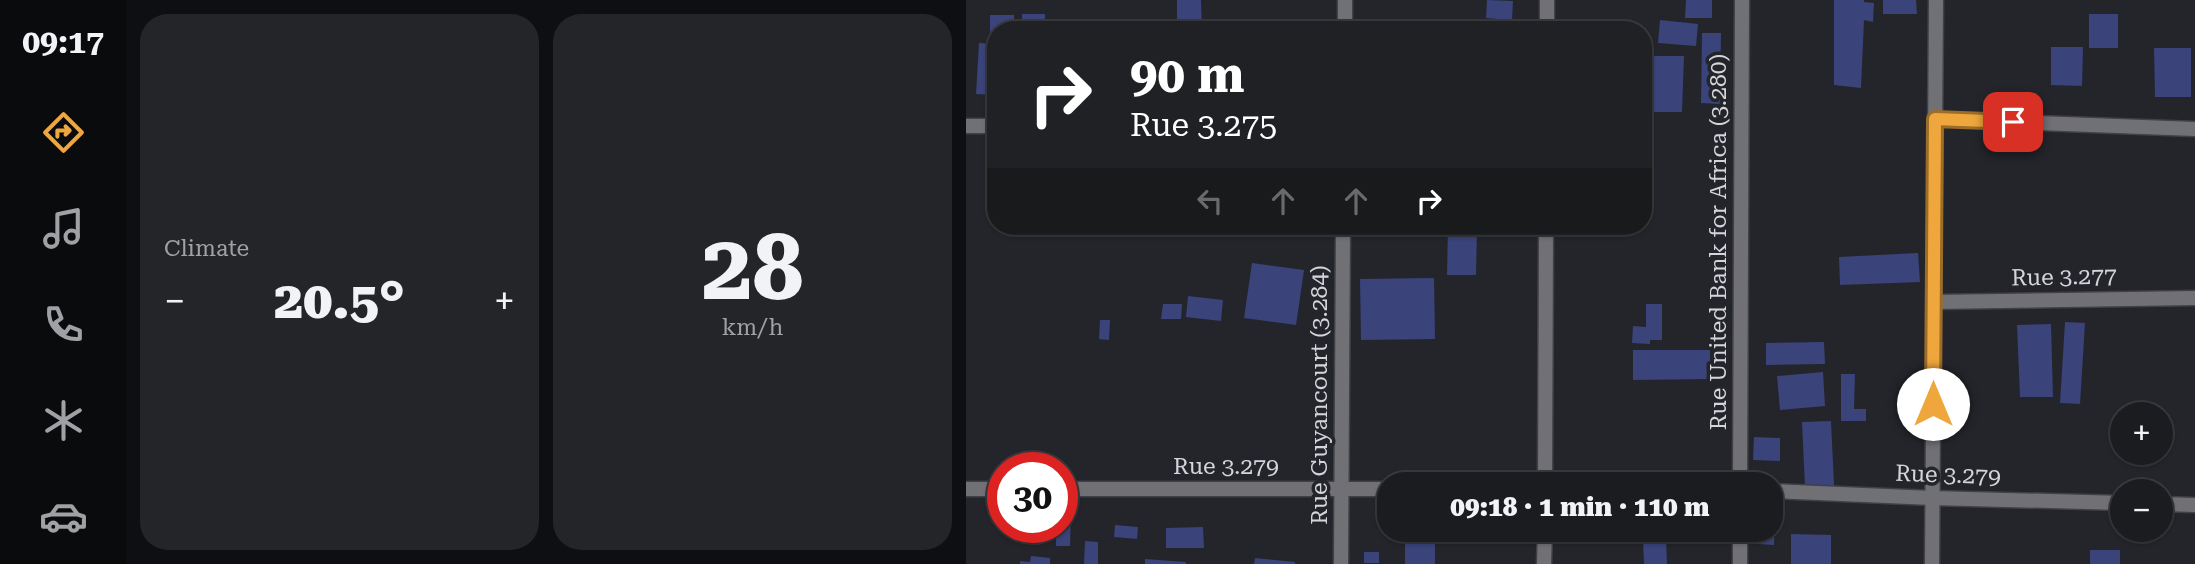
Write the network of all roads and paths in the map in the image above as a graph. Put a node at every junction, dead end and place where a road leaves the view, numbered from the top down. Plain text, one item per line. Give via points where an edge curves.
1 (1345, 0) edge
2 (1547, 0) edge
3 (1742, 0) edge
4 (1936, 0) edge
5 (1345, 21) edge
6 (1547, 21) edge
7 (1935, 119) junction
8 (966, 126) edge
9 (987, 126) edge
10 (2195, 129) edge
11 (1343, 235) edge
12 (1546, 235) edge
13 (2195, 298) edge
14 (1934, 302) junction
15 (1545, 472) edge
16 (1740, 472) edge
17 (966, 489) edge
18 (987, 489) edge
19 (1078, 489) edge
20 (1341, 489) junction
21 (1377, 489) edge
22 (1783, 492) edge
23 (1932, 498) junction
24 (2110, 503) edge
25 (2173, 504) edge
26 (2195, 505) edge
27 (1545, 542) edge
28 (1740, 542) edge
29 (1340, 564) edge
30 (1544, 564) edge
31 (1740, 564) edge
32 (1932, 564) edge

1 - 5 street
2 - 6 street
3 - 16 street, Rue United Bank for Africa (3.280)
4 - 7 street
7 - 10 street
7 - 14 street
8 - 9 street
11 - 20 street, Rue Guyancourt (3.284)
12 - 15 street
13 - 14 street, Rue 3.277
14 - 23 street
17 - 18 street
19 - 20 street, Rue 3.279
20 - 21 street, Rue 3.279
20 - 29 street, Rue Guyancourt (3.284)
22 - 23 street, Rue 3.279
23 - 24 street, Rue 3.279
23 - 32 street
25 - 26 street
27 - 30 street
28 - 31 street

